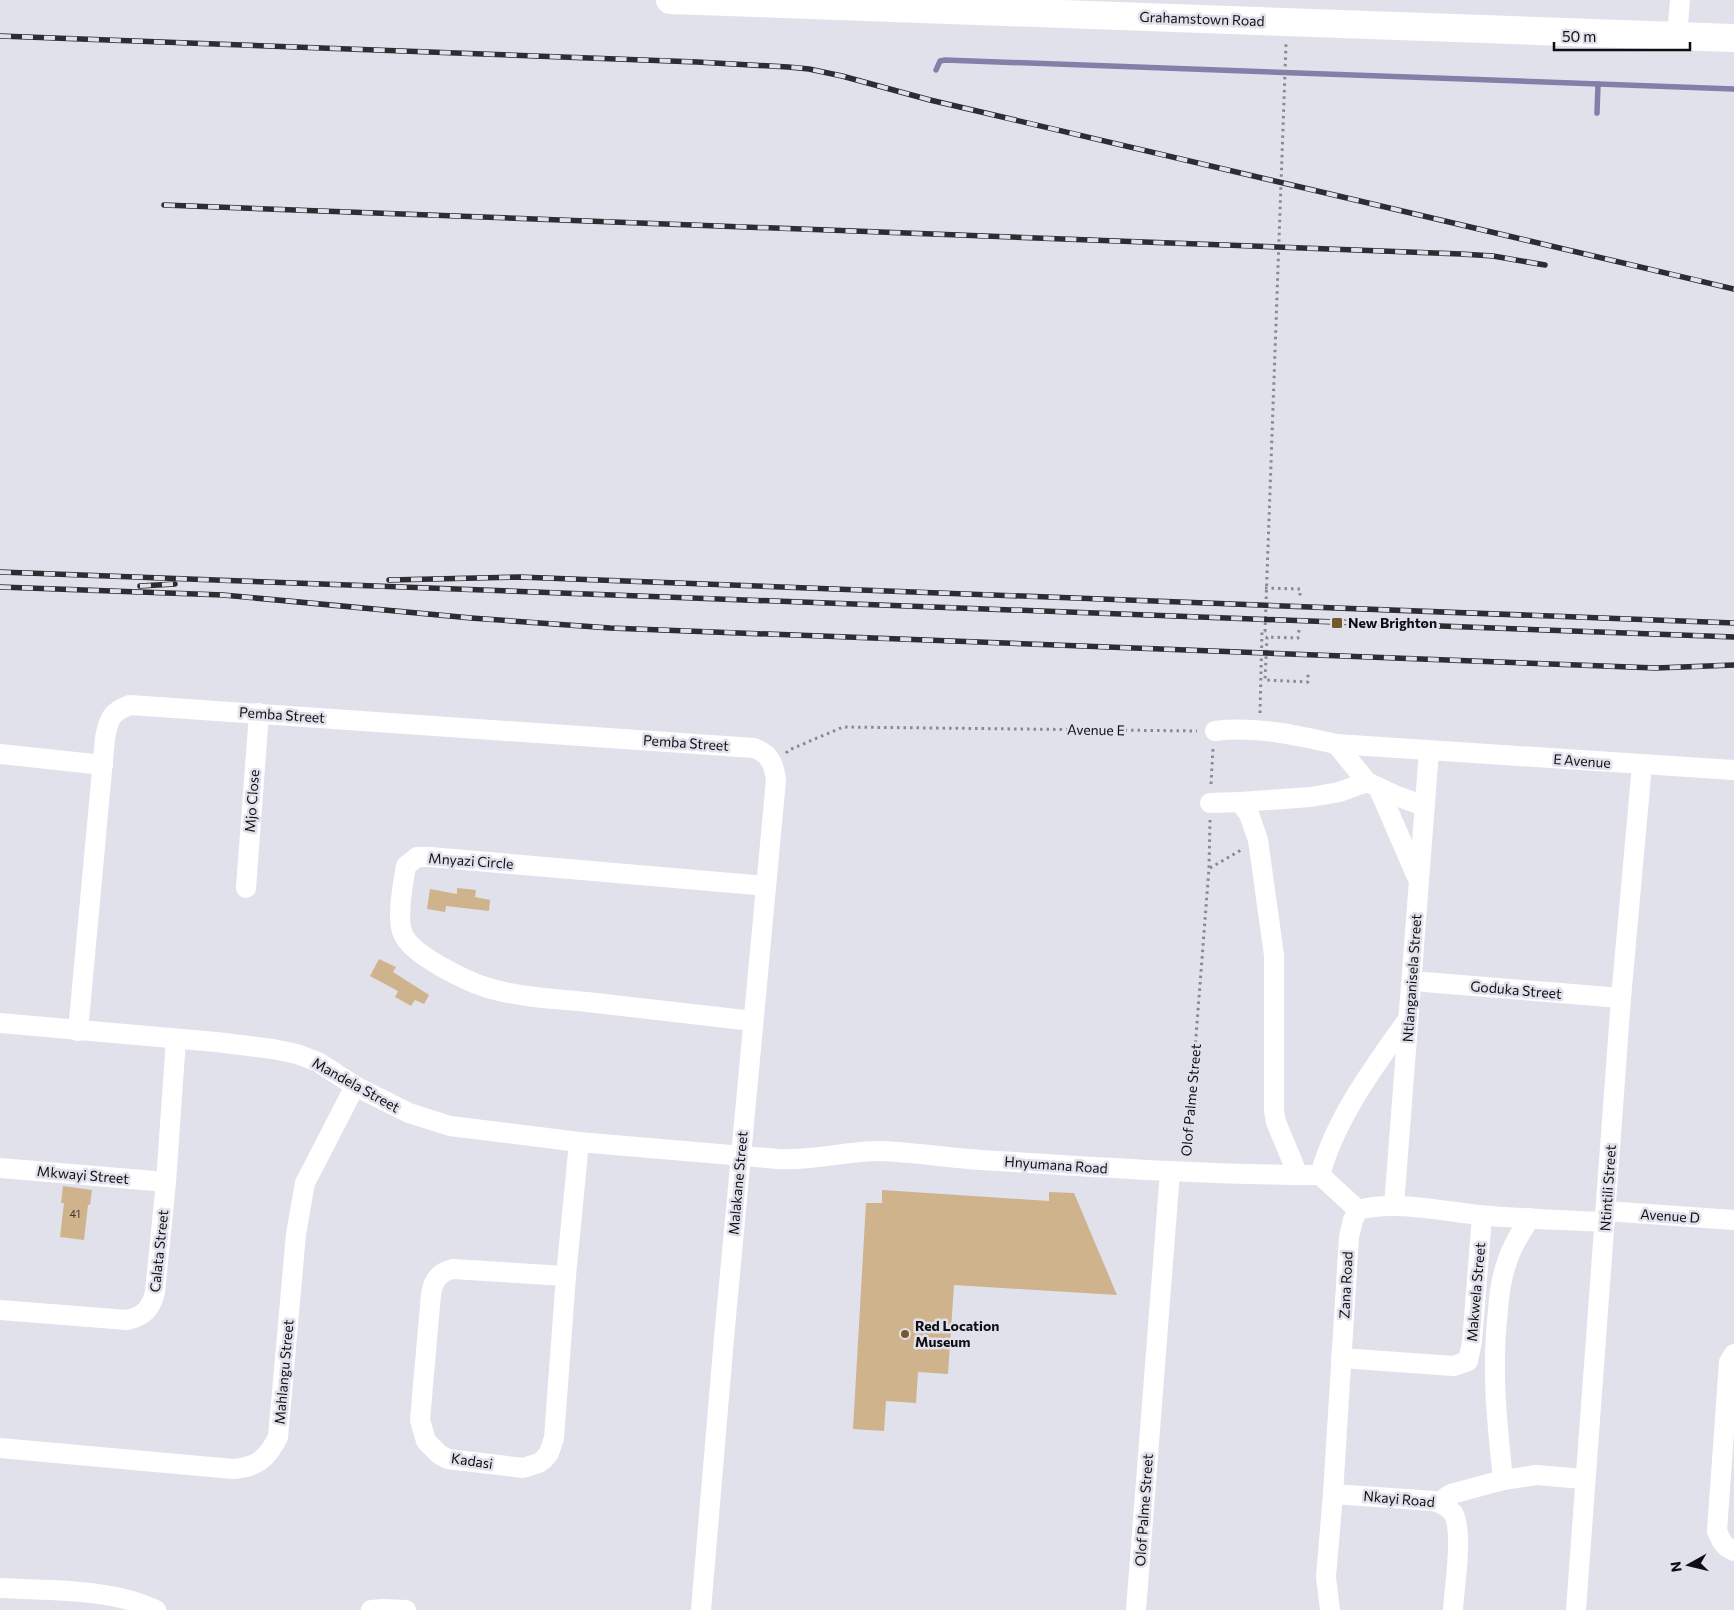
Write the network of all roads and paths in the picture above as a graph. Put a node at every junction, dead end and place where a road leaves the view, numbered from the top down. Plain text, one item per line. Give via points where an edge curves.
1 (670, 0) edge
2 (1680, 0) edge
3 (1677, 36) junction
4 (1734, 38) edge
5 (1286, 66) dead end
6 (1266, 588) junction
7 (1300, 598) dead end
8 (1299, 630) dead end
9 (1308, 673) dead end
10 (259, 714) junction
11 (1260, 718) dead end
12 (1215, 731) junction
13 (1336, 744) junction
14 (1430, 751) junction
15 (0, 754) edge
16 (772, 762) junction
17 (103, 765) junction
18 (1642, 765) junction
19 (1734, 770) edge
20 (1372, 784) junction
21 (1240, 802) junction
22 (1210, 803) junction
23 (1424, 806) junction
24 (1258, 840) junction
25 (1209, 868) junction
26 (1418, 880) junction
27 (766, 886) junction
28 (246, 888) dead end
29 (1412, 981) junction
30 (1621, 998) junction
31 (1409, 1018) junction
32 (753, 1021) junction
33 (0, 1024) edge
34 (78, 1031) junction
35 (176, 1039) junction
36 (355, 1086) junction
37 (579, 1142) junction
38 (741, 1156) junction
39 (0, 1168) edge
40 (1170, 1172) junction
41 (1298, 1175) junction
42 (1320, 1175) junction
43 (166, 1182) junction
44 (1394, 1206) junction
45 (1358, 1210) junction
46 (1482, 1216) junction
47 (1606, 1217) junction
48 (1530, 1218) junction
49 (1734, 1220) edge
50 (1480, 1240) junction
51 (1507, 1261) junction
52 (566, 1276) junction
53 (0, 1310) edge
54 (1734, 1354) edge
55 (1341, 1358) junction
56 (0, 1448) edge
57 (1585, 1479) junction
58 (1503, 1480) junction
59 (1333, 1494) junction
60 (1442, 1504) junction
61 (1734, 1551) edge
62 (0, 1588) edge
63 (156, 1610) edge
64 (371, 1610) edge
65 (406, 1610) edge
66 (701, 1610) edge
67 (1136, 1610) edge
68 (1330, 1610) edge
69 (1453, 1610) edge
70 (1576, 1610) edge

1 - 3 main road, Grahamstown Road
2 - 3 street
3 - 4 main road, Grahamstown Road
5 - 6 path
6 - 7 path via 1300,589
6 - 11 path
8 - 9 path via 1298,638 1266,637 1265,680 1308,682
10 - 16 street, Pemba Street via 754,748 762,751
10 - 17 street, Pemba Street via 130,705 112,715 108,723
10 - 28 street, Mjo Close
12 - 13 street via 1279,732
12 - 16 path, Avenue E via 843,727 789,750
12 - 22 path, Olof Palme Street
13 - 14 street
13 - 20 street
14 - 18 street, E Avenue
14 - 23 street, Ntlanganisela Street
15 - 17 street
16 - 27 street, Malakane Street via 776,780
17 - 34 street, Pemba Street
18 - 19 street, E Avenue
18 - 30 street, Ntintili Street
20 - 21 street via 1311,798
20 - 23 street
20 - 26 street
21 - 22 street
21 - 24 street
22 - 25 path, Olof Palme Street
23 - 26 street, Ntlanganisela Street
24 - 25 path
24 - 41 street via 1274,955 1274,1111
25 - 40 path, Olof Palme Street via 1186,1163
26 - 29 street, Ntlanganisela Street
27 - 32 street, Malakane Street
27 - 32 street, Mnyazi Circle via 418,857 406,866 401,897 402,934 409,943 431,961 482,986 541,997
29 - 30 street, Goduka Street
29 - 31 street, Ntlanganisela Street
30 - 47 street, Ntintili Street
31 - 42 street via 1348,1108 1325,1156
31 - 44 street, Ntlanganisela Street
32 - 38 street, Malakane Street
33 - 34 street, Mandela Street
34 - 35 street, Mandela Street
35 - 36 street, Mandela Street via 297,1054 318,1062
35 - 43 street, Calata Street
36 - 37 street, Mandela Street via 409,1113 450,1126
36 - 56 street, Mahlangu Street via 305,1183 296,1234 278,1437 264,1458 246,1468 233,1469
37 - 38 street, Mandela Street
37 - 52 street, Kadasi
38 - 40 street, Hnyumana Road via 797,1160 881,1151
38 - 66 street, Malakane Street
39 - 43 street, Mkwayi Street
40 - 41 street, Hnyumana Road
40 - 67 street, Olof Palme Street
41 - 42 street, Hnyumana Road
42 - 45 street
43 - 53 street, Calata Street via 155,1292 152,1304 137,1318 127,1320
44 - 45 street via 1375,1205
44 - 46 street
45 - 55 street, Zana Road via 1350,1227
46 - 48 street
46 - 50 street, Makwela Street
47 - 48 street
47 - 49 street, Avenue D
47 - 57 street, Ntintili Street
48 - 51 street
50 - 51 street
50 - 55 street, Makwela Street via 1468,1361 1454,1366
51 - 58 street via 1498,1306 1494,1378
52 - 52 street, Kadasi via 453,1268 435,1279 420,1420 426,1440 440,1455 523,1468 539,1463 549,1453 554,1438
54 - 61 street via 1729,1362 1718,1531 1727,1548
55 - 59 street, Zana Road
57 - 58 street via 1536,1475
57 - 70 street, Ntintili Street
58 - 60 street via 1451,1494
59 - 60 street, Nkayi Road
59 - 68 street, Zana Road via 1326,1577
60 - 69 street, Nkayi Road via 1453,1513 1458,1530
62 - 63 street via 80,1592 124,1599
64 - 65 street

